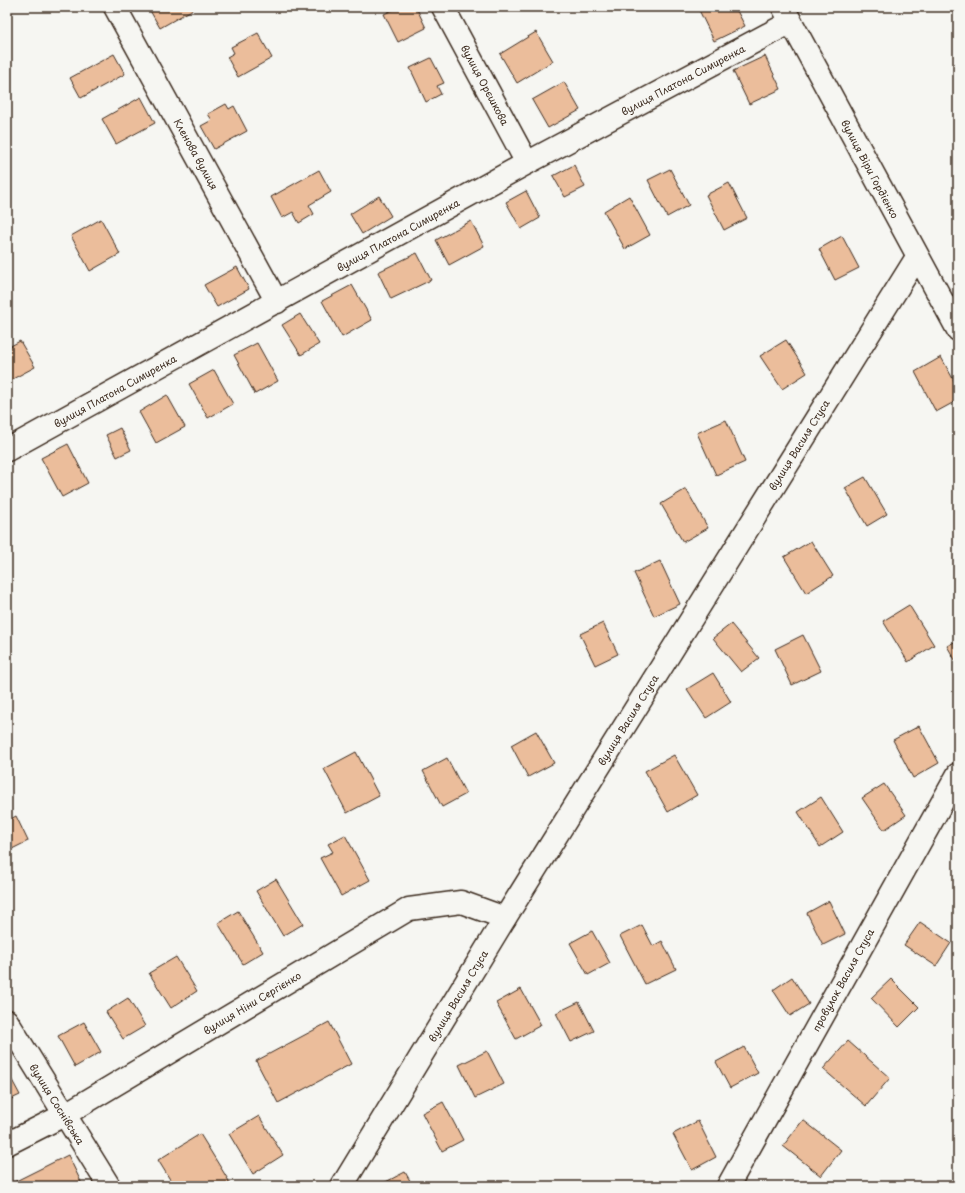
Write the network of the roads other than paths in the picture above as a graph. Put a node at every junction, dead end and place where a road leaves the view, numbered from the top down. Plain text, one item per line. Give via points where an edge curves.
1 (115, 7) edge
2 (442, 7) edge
3 (787, 14) edge
4 (527, 163) junction
5 (917, 256) junction
6 (277, 302) junction
7 (958, 330) edge
8 (7, 450) edge
9 (958, 774) edge
10 (505, 918) junction
11 (7, 1021) edge
12 (64, 1115) junction
13 (7, 1144) edge
14 (109, 1186) edge
15 (342, 1186) edge
16 (728, 1186) edge

1 - 6 street, Кленова вулиця
2 - 4 street, вулиця Орєшкова
3 - 4 street, вулиця Платона Симиренка
3 - 5 street, вулиця Віри Гордієнко
4 - 6 street, вулиця Платона Симиренка
5 - 7 street, вулиця Віри Гордієнко
5 - 10 street, вулиця Василя Стуса
6 - 8 street, вулиця Платона Симиренка
9 - 16 street, провулок Василя Стуса
10 - 12 street, вулиця Ніни Сергієнко via 461,902 410,909
10 - 15 street, вулиця Василя Стуса
11 - 12 street, вулиця Соснівська
12 - 13 street, вулиця Ніни Сергієнко
12 - 14 street, вулиця Соснівська

